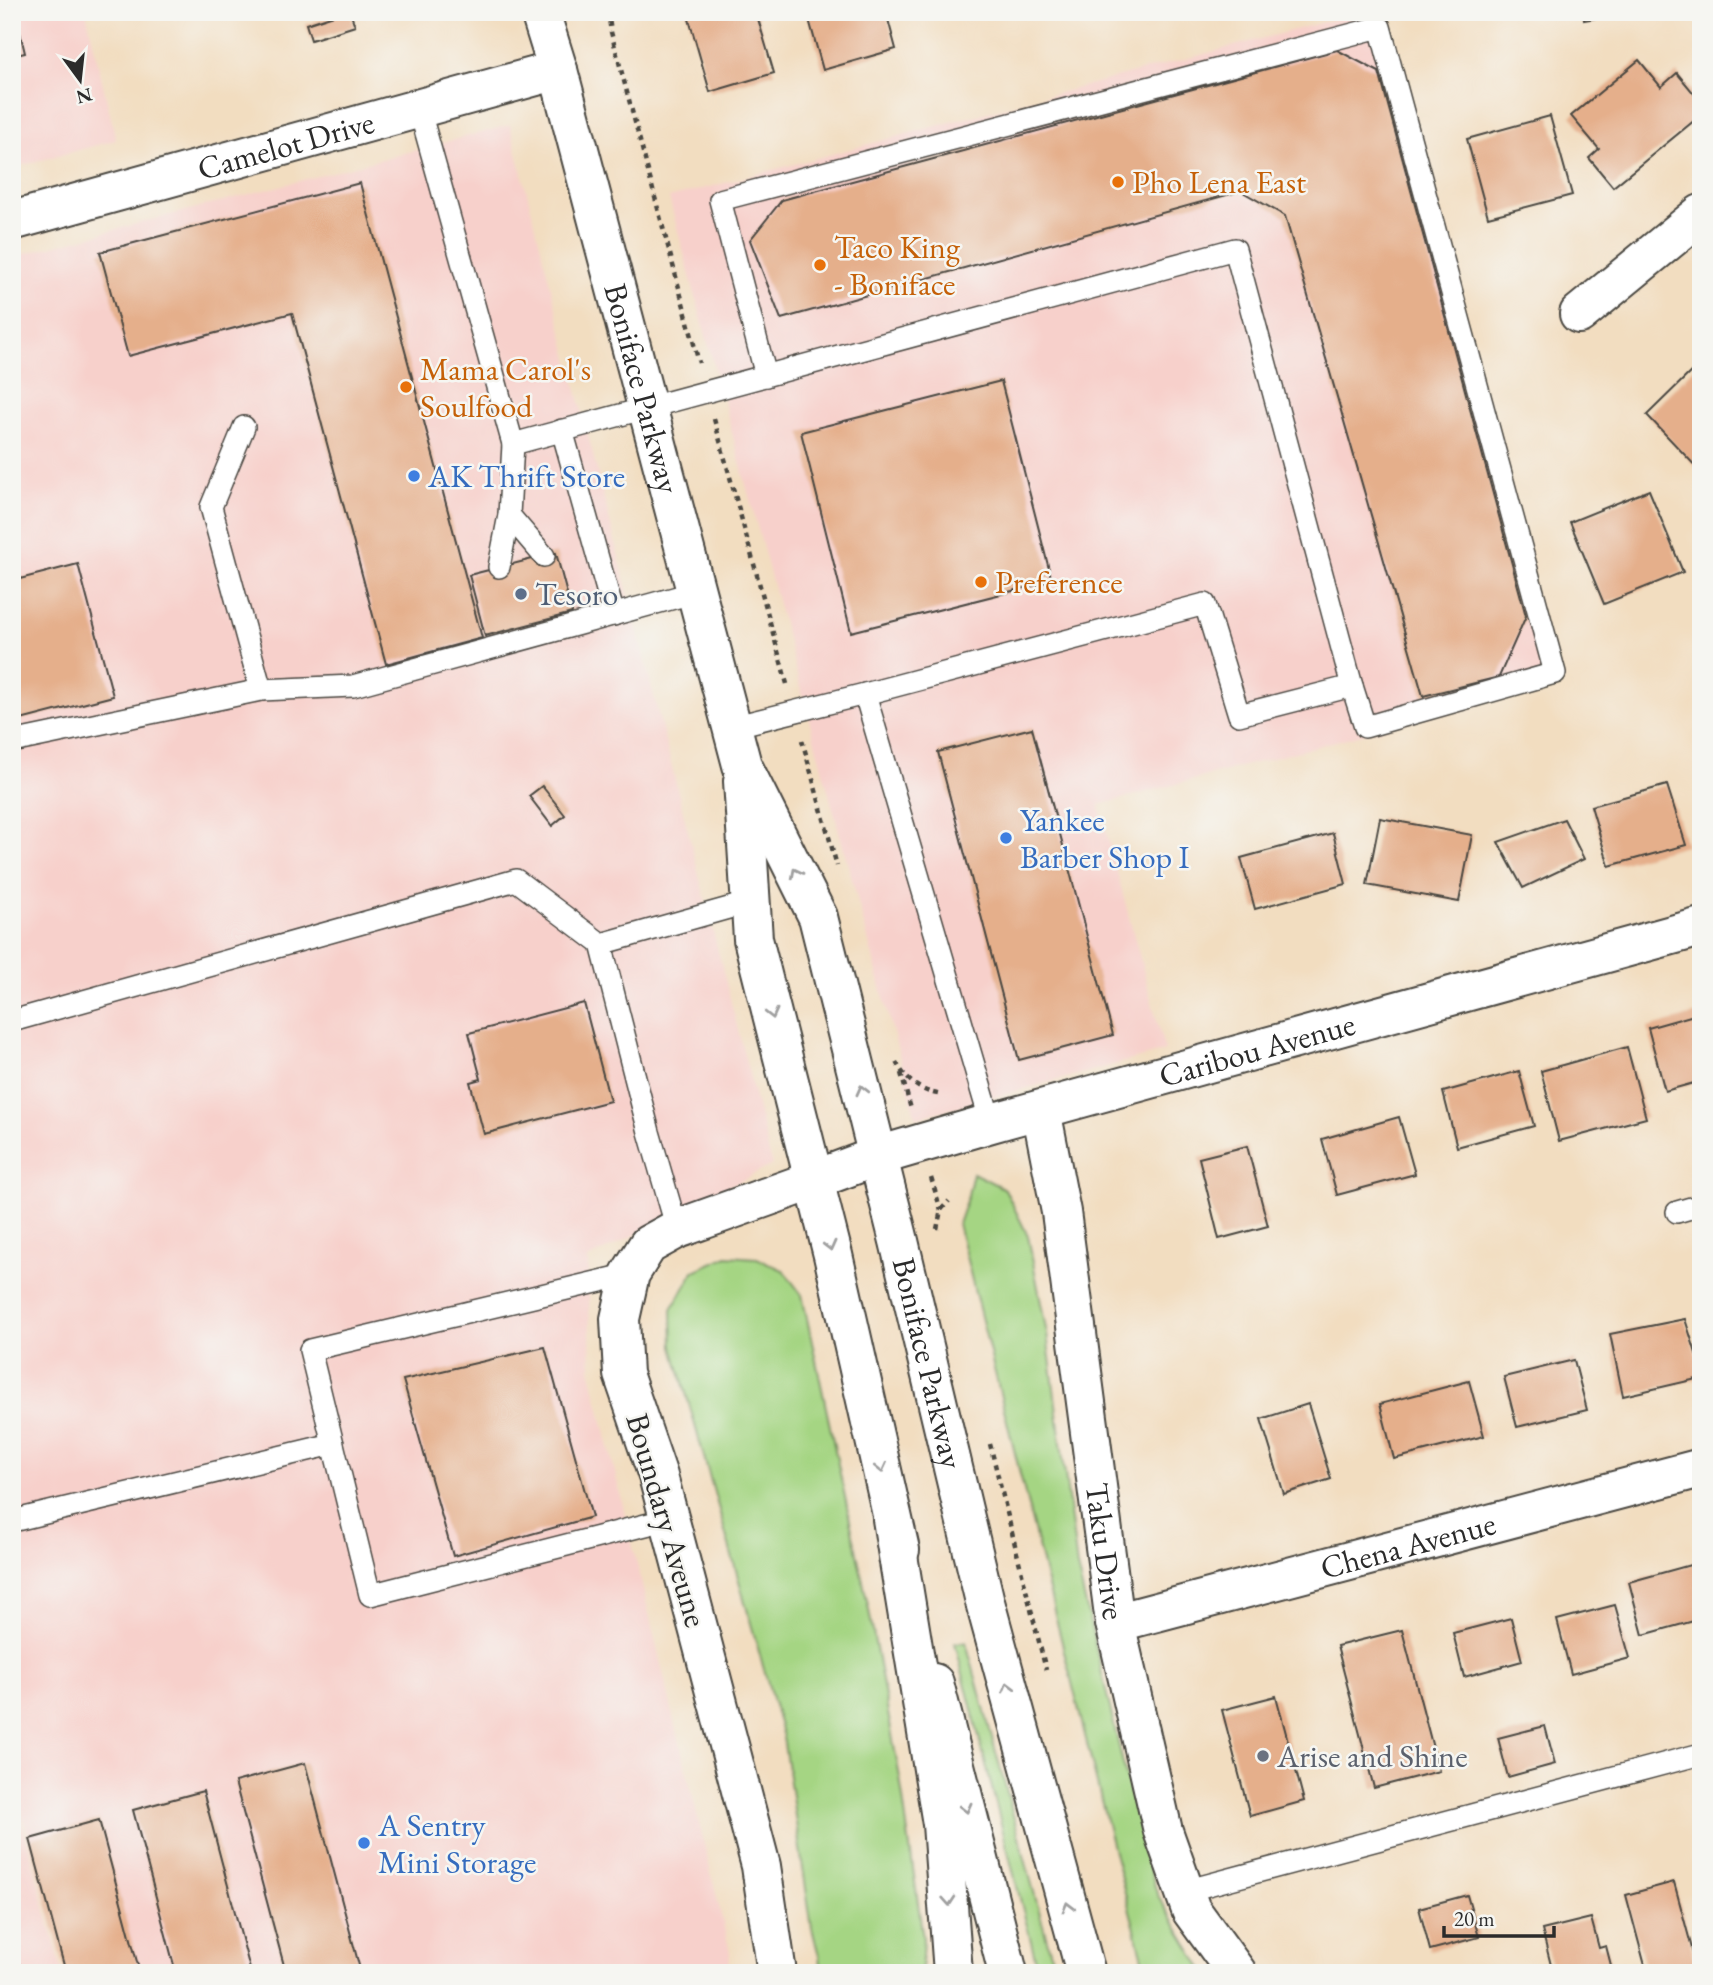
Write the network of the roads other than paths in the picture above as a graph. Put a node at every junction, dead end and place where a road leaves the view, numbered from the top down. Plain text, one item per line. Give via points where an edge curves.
1 (540, 12) edge
2 (558, 70) junction
3 (419, 108) junction
4 (1701, 214) edge
5 (12, 221) edge
6 (1579, 314) dead end
7 (766, 376) junction
8 (647, 408) junction
9 (244, 427) dead end
10 (562, 430) junction
11 (513, 444) junction
12 (509, 515) junction
13 (544, 556) dead end
14 (499, 567) dead end
15 (696, 592) junction
16 (614, 615) junction
17 (1352, 686) junction
18 (261, 690) junction
19 (865, 694) junction
20 (732, 727) junction
21 (12, 742) edge
22 (742, 765) junction
23 (750, 902) junction
24 (1701, 927) edge
25 (601, 944) junction
26 (12, 1021) edge
27 (987, 1109) junction
28 (1041, 1110) junction
29 (878, 1156) junction
30 (814, 1180) junction
31 (1701, 1205) edge
32 (1677, 1212) dead end
33 (677, 1229) junction
34 (630, 1274) junction
35 (333, 1444) junction
36 (1701, 1468) edge
37 (669, 1519) junction
38 (892, 1519) junction
39 (12, 1521) edge
40 (1115, 1623) junction
41 (1701, 1754) edge
42 (1185, 1891) junction
43 (777, 1973) edge
44 (953, 1973) edge
45 (1008, 1973) edge
46 (1086, 1973) edge
47 (1237, 1973) edge

1 - 2 main road, Boniface Parkway
2 - 3 main road, Camelot Drive
2 - 8 main road, Boniface Parkway
3 - 5 main road, Camelot Drive
3 - 11 lane
4 - 6 main road
7 - 8 lane
7 - 17 lane via 1235,249
7 - 17 lane via 720,200 1381,27 1555,673 1365,727
8 - 10 lane
8 - 15 main road, Boniface Parkway
9 - 18 lane via 211,507
10 - 11 lane
10 - 16 lane
11 - 12 lane
12 - 13 lane
12 - 14 lane
15 - 16 lane
15 - 20 main road, Boniface Parkway
16 - 18 lane via 565,621 353,686
17 - 19 lane via 1239,715 1205,604
18 - 21 lane
19 - 20 lane
19 - 27 lane
20 - 22 main road, Boniface Parkway
22 - 23 main road, Boniface Parkway
29 -> 22 main road, Boniface Parkway via 818,917
23 - 25 lane
23 -> 30 main road, Boniface Parkway via 753,939
24 - 28 main road, Caribou Avenue
25 - 26 lane via 516,880
25 - 33 lane
27 - 28 main road, Caribou Avenue
27 - 29 main road, Caribou Avenue
28 - 40 main road, Taku Drive via 1061,1212
29 - 30 main road, Caribou Avenue
46 -> 29 main road, Boniface Parkway via 985,1602
30 - 33 main road, Boundary Aveune
30 -> 38 main road, Boniface Parkway
31 - 32 lane
33 - 34 main road, Boundary Aveune via 648,1245
34 - 35 lane via 310,1350
34 - 37 main road, Boundary Aveune via 620,1319 623,1374
35 - 37 lane via 370,1595
35 - 39 lane
36 - 40 main road, Chena Avenue
37 - 43 main road, Boundary Aveune via 761,1866
38 -> 44 main road via 942,1824
38 -> 45 main road, Boniface Parkway
40 - 42 main road, Taku Drive via 1163,1831
41 - 42 lane
42 - 47 main road, Taku Drive via 1191,1910

